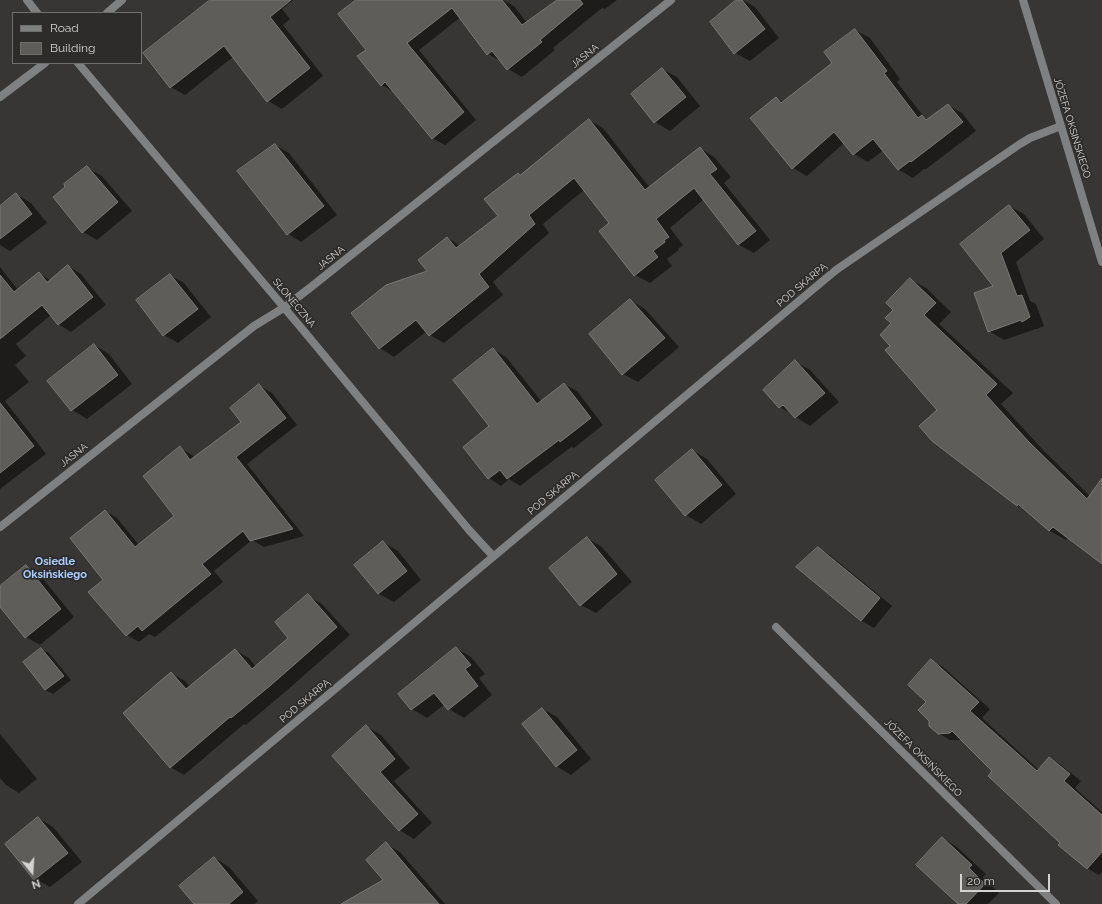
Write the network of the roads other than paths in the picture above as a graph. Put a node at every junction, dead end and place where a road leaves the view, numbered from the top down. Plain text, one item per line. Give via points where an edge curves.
1 (27, 0) edge
2 (122, 0) edge
3 (671, 0) edge
4 (1023, 0) edge
5 (37, 12) edge
6 (108, 12) edge
7 (44, 64) edge
8 (79, 64) edge
9 (0, 97) edge
10 (1061, 126) junction
11 (1102, 262) edge
12 (284, 307) junction
13 (0, 526) edge
14 (493, 556) junction
15 (776, 627) dead end
16 (78, 904) edge
17 (1056, 904) edge

1 - 5 street
2 - 6 street
3 - 12 street, JASNA
4 - 10 street, JÓZEFA OKSIŃSKIEGO
7 - 9 street
8 - 12 street, SŁONECZNA
10 - 11 street, JÓZEFA OKSIŃSKIEGO
10 - 14 street, POD SKARPĄ via 1020,144 836,270
12 - 13 street, JASNA via 254,326
12 - 14 street, SŁONECZNA
14 - 16 street, POD SKARPĄ
15 - 17 street, JÓZEFA OKSIŃSKIEGO

